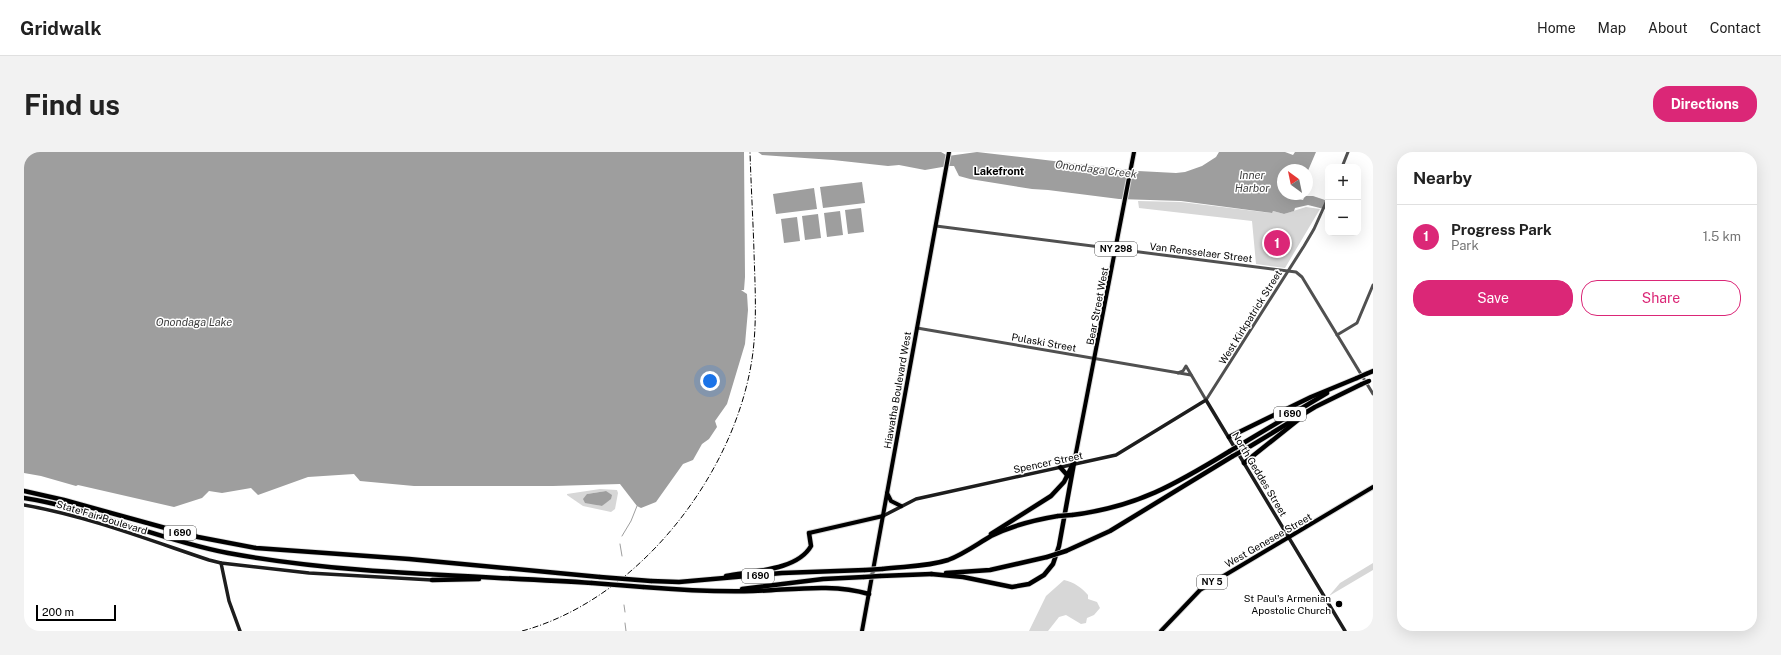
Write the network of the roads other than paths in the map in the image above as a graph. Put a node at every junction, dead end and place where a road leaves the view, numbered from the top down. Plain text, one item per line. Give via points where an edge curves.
1 (949, 152) edge
2 (1134, 152) edge
3 (1348, 152) edge
4 (1343, 164) edge
5 (1327, 200) edge
6 (936, 226) junction
7 (1116, 250) junction
8 (1288, 271) junction
9 (1373, 285) edge
10 (917, 328) junction
11 (1337, 335) junction
12 (1095, 359) junction
13 (1373, 371) edge
14 (1178, 373) junction
15 (1191, 375) junction
16 (1371, 380) edge
17 (1341, 385) junction
18 (1373, 394) edge
19 (1206, 400) junction
20 (1323, 403) junction
21 (1229, 437) junction
22 (1074, 463) junction
23 (1244, 463) junction
24 (1060, 467) junction
25 (1068, 476) junction
26 (1373, 487) edge
27 (24, 491) edge
28 (887, 491) junction
29 (24, 498) edge
30 (24, 505) edge
31 (900, 506) junction
32 (883, 516) junction
33 (809, 533) joint
34 (1288, 537) junction
35 (977, 545) junction
36 (221, 563) junction
37 (931, 574) junction
38 (499, 578) junction
39 (432, 580) joint
40 (702, 581) junction
41 (723, 591) junction
42 (869, 594) junction
43 (240, 631) edge
44 (862, 631) edge
45 (1161, 631) edge
46 (1345, 631) edge

1 - 6 main road, Hiawatha Boulevard West
2 - 7 main road, Bear Street West / NY 298
3 - 4 street
5 - 8 street, West Kirkpatrick Street via 1314,229
6 - 7 street, Van Rensselaer Street
6 - 10 main road, Hiawatha Boulevard West
7 - 8 street, Van Rensselaer Street
7 - 12 main road, Bear Street West / NY 298
8 - 11 street, Van Rensselaer Street via 1296,272 1302,278
8 - 19 street, West Kirkpatrick Street
9 - 11 street via 1357,324
10 - 12 street, Pulaski Street
10 - 28 main road, Hiawatha Boulevard West
11 - 18 street, Van Rensselaer Street
12 - 14 street, Pulaski Street
12 - 22 main road, Bear Street West / NY 298
13 - 17 highway, I 690, bridge
14 - 15 street, Pulaski Street
14 - 15 street, North Geddes Street via 1186,366
15 - 19 street, North Geddes Street
16 - 20 highway, I 690, bridge
17 - 21 highway
17 - 35 highway, I 690, bridge via 1179,481 1146,496 1111,508 1015,526
19 - 21 main road, North Geddes Street
19 - 22 main road, Spencer Street via 1120,453
20 - 23 highway
20 - 37 highway, I 690, bridge via 1110,531 1066,551 990,570
21 - 23 main road, North Geddes Street
22 - 24 main road, Spencer Street
22 - 25 highway
22 - 37 highway via 1059,546 1053,564 1044,575 1029,584 1012,587 963,577
23 - 34 main road, North Geddes Street
24 - 25 highway
24 - 31 main road, Spencer Street via 923,497
25 - 35 highway via 1051,496
26 - 34 main road, West Genesee Street / NY 5
27 - 40 highway, I 690, bridge via 198,537 256,548 651,581
28 - 31 main road via 891,501
28 - 32 main road, Hiawatha Boulevard West
29 - 38 highway, I 690 via 253,558 347,569
30 - 36 main road, State Fair Boulevard via 73,516
31 - 32 main road, Spencer Street
32 - 33 main road
32 - 42 main road, Hiawatha Boulevard West
33 - 40 highway via 811,542 808,551 800,558 768,569
34 - 45 main road, West Genesee Street / NY 5 via 1200,590
34 - 46 main road, North Geddes Street
35 - 40 highway, I 690, bridge via 956,557 915,568 782,573
36 - 39 main road, State Fair Boulevard via 309,573
36 - 43 main road via 229,601
37 - 41 highway, I 690, bridge via 823,579
38 - 39 highway
38 - 41 highway, I 690, bridge
41 - 42 highway via 808,588
42 - 44 main road, Hiawatha Boulevard West

